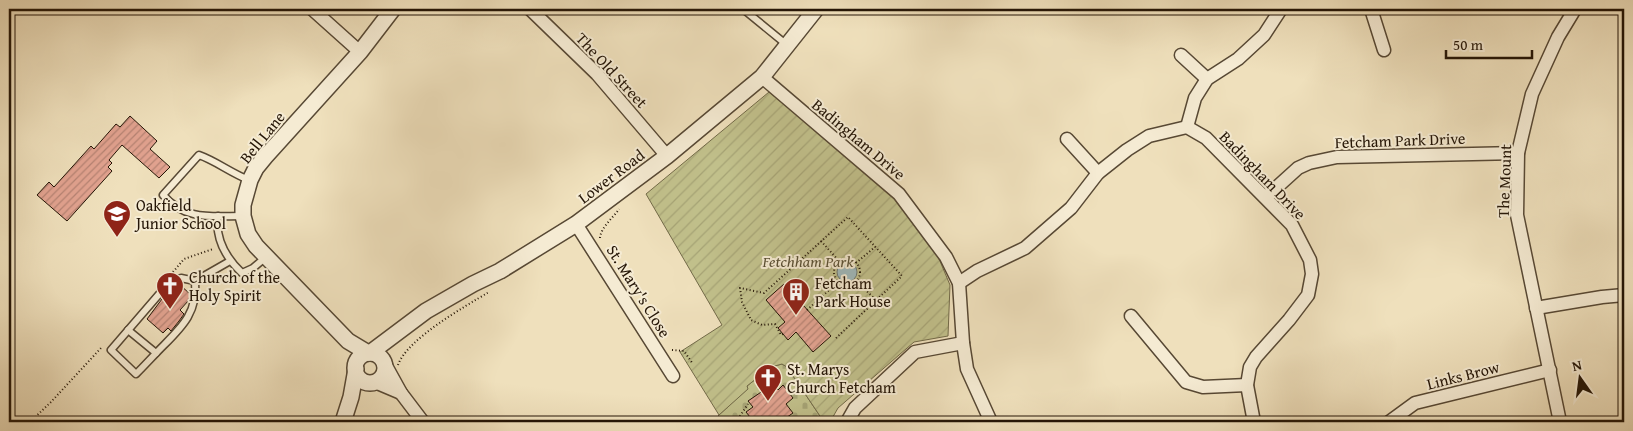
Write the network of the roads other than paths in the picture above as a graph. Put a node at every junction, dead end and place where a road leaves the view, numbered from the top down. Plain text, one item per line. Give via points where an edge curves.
1 (312, 9) edge
2 (393, 9) edge
3 (530, 9) edge
4 (744, 9) edge
5 (816, 9) edge
6 (1281, 9) edge
7 (1371, 9) edge
8 (1575, 9) edge
9 (788, 45) junction
10 (1384, 50) dead end
11 (360, 52) junction
12 (1181, 55) dead end
13 (762, 78) junction
14 (1208, 79) junction
15 (1187, 127) junction
16 (1067, 139) dead end
17 (1518, 153) junction
18 (667, 156) junction
19 (1098, 172) junction
20 (250, 180) junction
21 (1266, 197) junction
22 (218, 216) junction
23 (243, 216) junction
24 (576, 224) junction
25 (266, 257) junction
26 (230, 262) junction
27 (195, 281) junction
28 (959, 283) junction
29 (1624, 296) edge
30 (1536, 308) junction
31 (1131, 316) dead end
32 (128, 330) junction
33 (396, 332) junction
34 (348, 341) junction
35 (963, 343) junction
36 (156, 353) junction
37 (369, 353) junction
38 (385, 363) junction
39 (356, 367) junction
40 (1550, 370) junction
41 (673, 376) dead end
42 (374, 382) junction
43 (1247, 385) junction
44 (401, 393) junction
45 (345, 418) edge
46 (423, 422) edge
47 (847, 422) edge
48 (991, 422) edge
49 (1254, 422) edge
50 (1389, 422) edge
51 (1560, 422) edge

1 - 11 street
2 - 11 street, Bell Lane
3 - 18 street, The Old Street via 596,74
4 - 9 lane
5 - 9 street, Lower Road
6 - 14 street via 1264,34 1238,59
7 - 10 street
8 - 17 street, The Mount via 1558,37 1532,94
9 - 13 street, Lower Road
11 - 20 street, Bell Lane via 264,156
12 - 14 street
13 - 18 street, Lower Road
13 - 28 street, Badingham Drive via 899,194 946,257
14 - 15 street via 1195,98
15 - 19 street via 1149,136
15 - 21 street, Badingham Drive via 1206,138
16 - 19 street
17 - 21 street, Fetcham Park Drive via 1338,157 1298,168
17 - 30 street, The Mount via 1517,215
18 - 24 street, Lower Road
19 - 28 street via 1071,208 1025,248
20 - 22 lane via 199,155 163,195 190,215
20 - 23 street, Bell Lane
21 - 43 street, Badingham Drive via 1292,225 1310,260 1312,274 1308,295 1256,357 1250,367
22 - 23 lane
22 - 26 lane via 220,244
23 - 25 street, Bell Lane via 248,234
24 - 33 street, Lower Road via 500,271 446,298
24 - 41 street, St. Mary's Close
25 - 26 lane via 242,273
25 - 34 street, Bell Lane
26 - 27 lane
27 - 32 lane via 181,278 167,284
27 - 36 lane via 192,311 181,328
28 - 35 street, Badingham Drive
29 - 30 street
30 - 40 street, The Mount
31 - 43 street via 1186,382 1203,387
32 - 36 lane
32 - 36 lane via 111,350 136,374
33 - 37 street, Lower Road
33 - 38 street via 387,349
34 - 37 street, Bell Lane
34 - 39 street, Bell Lane
35 - 47 street via 915,352 855,408
35 - 48 street, Badingham Drive via 967,369
37 - 38 street via 379,356
37 - 39 street, Lower Road via 360,357
38 - 42 street via 385,373
38 - 44 street
39 - 42 street via 360,378 368,383
39 - 45 street
40 - 50 street, Links Brow via 1415,403
40 - 51 street, The Mount
42 - 44 street
42 - 45 street via 360,394
43 - 49 street, Badingham Drive
44 - 46 street

